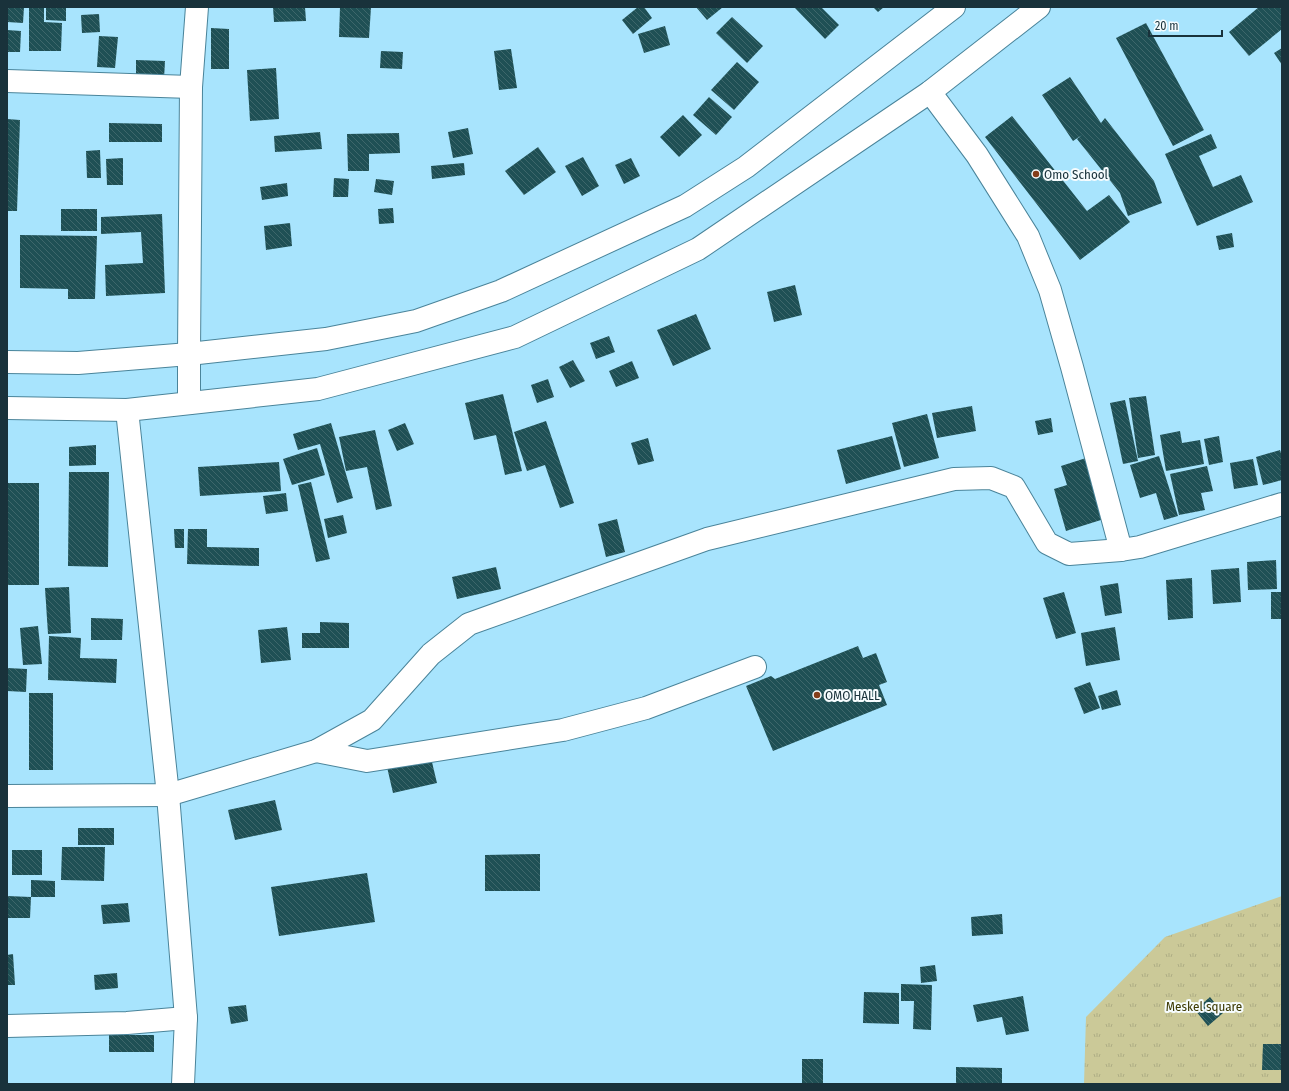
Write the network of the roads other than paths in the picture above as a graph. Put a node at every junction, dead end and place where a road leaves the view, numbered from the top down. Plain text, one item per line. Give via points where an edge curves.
1 (197, 7) edge
2 (954, 7) edge
3 (1039, 7) edge
4 (7, 81) edge
5 (191, 87) junction
6 (930, 92) junction
7 (189, 354) junction
8 (7, 362) edge
9 (190, 403) junction
10 (7, 408) edge
11 (127, 410) junction
12 (1282, 504) edge
13 (1121, 550) junction
14 (755, 667) dead end
15 (316, 751) junction
16 (168, 795) junction
17 (7, 796) edge
18 (186, 1018) junction
19 (7, 1026) edge
20 (183, 1084) edge

1 - 5 main road
2 - 7 main road via 746,167 685,206 508,287 416,321 326,339
3 - 6 main road
4 - 5 main road
5 - 7 main road
6 - 9 main road via 698,249 515,337 318,390
6 - 13 main road via 977,155 1028,236 1050,290
7 - 8 main road via 78,363
7 - 9 main road
9 - 11 main road
10 - 11 main road
11 - 16 main road
12 - 13 main road via 1140,547
13 - 15 main road via 1069,554 1047,543 1014,487 991,478 954,479 707,539 468,624 431,654 372,720
14 - 15 main road via 646,708 563,730 367,761
15 - 16 main road
16 - 17 main road
16 - 18 main road
18 - 19 main road via 127,1023
18 - 20 main road

